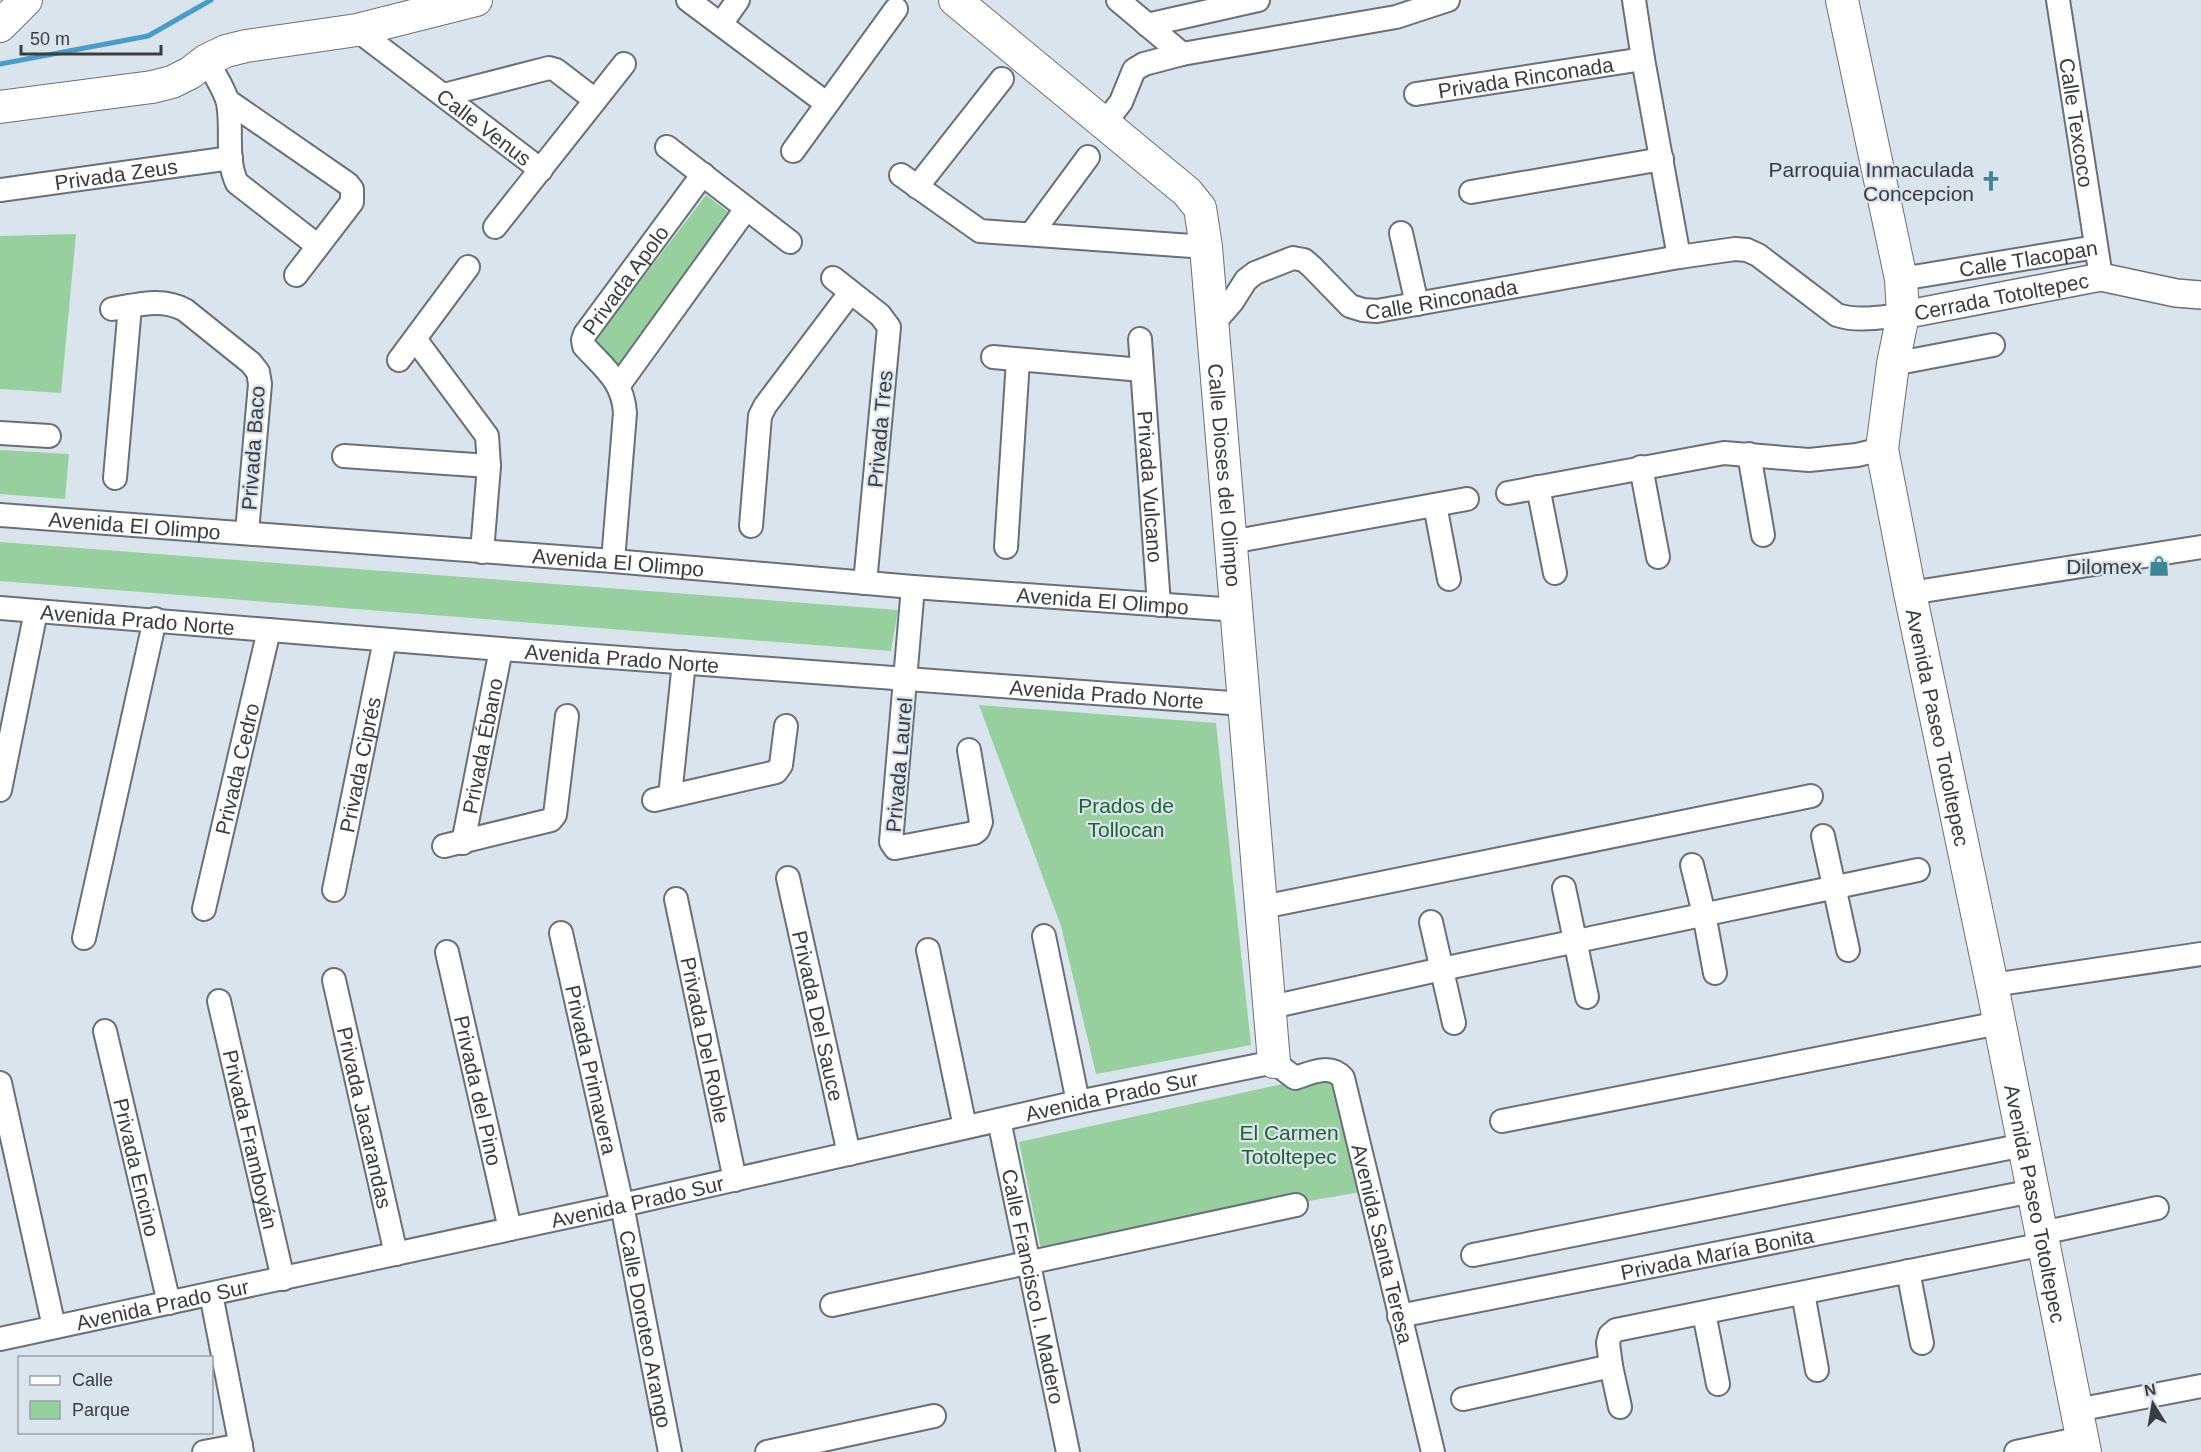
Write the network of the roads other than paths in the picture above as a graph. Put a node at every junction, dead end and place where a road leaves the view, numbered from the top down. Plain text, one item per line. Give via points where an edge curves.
1 (26, 0) edge
2 (476, 0) edge
3 (688, 0) edge
4 (738, 0) edge
5 (955, 0) edge
6 (1118, 0) edge
7 (1258, 0) edge
8 (1448, 0) edge
9 (1634, 0) edge
10 (1842, 0) edge
11 (2058, 0) edge
12 (896, 9) dead end
13 (721, 24) junction
14 (1147, 25) junction
15 (0, 26) edge
16 (357, 30) junction
17 (1182, 54) junction
18 (207, 60) junction
19 (1639, 60) junction
20 (624, 64) dead end
21 (1002, 79) dead end
22 (1416, 94) dead end
23 (444, 95) junction
24 (595, 100) junction
25 (228, 101) junction
26 (826, 104) junction
27 (0, 107) edge
28 (1105, 123) junction
29 (666, 147) dead end
30 (793, 151) dead end
31 (1088, 157) dead end
32 (231, 158) junction
33 (1662, 159) junction
34 (541, 170) junction
35 (703, 174) junction
36 (0, 190) edge
37 (1471, 192) dead end
38 (746, 209) junction
39 (495, 227) dead end
40 (1032, 233) junction
41 (1401, 233) dead end
42 (790, 242) dead end
43 (318, 246) junction
44 (1206, 247) junction
45 (2096, 247) junction
46 (1679, 257) junction
47 (468, 267) dead end
48 (296, 275) dead end
49 (2101, 277) junction
50 (1901, 279) junction
51 (2201, 295) edge
52 (1417, 304) junction
53 (1903, 315) junction
54 (1212, 326) junction
55 (415, 339) junction
56 (1140, 339) dead end
57 (1993, 345) dead end
58 (993, 357) dead end
59 (399, 360) dead end
60 (1018, 360) junction
61 (1893, 364) junction
62 (1142, 370) junction
63 (619, 385) junction
64 (0, 433) edge
65 (49, 436) dead end
66 (1882, 449) junction
67 (1749, 453) junction
68 (344, 456) dead end
69 (489, 466) junction
70 (1641, 467) junction
71 (115, 478) dead end
72 (1538, 487) junction
73 (1508, 493) dead end
74 (1467, 499) dead end
75 (1435, 505) junction
76 (0, 515) edge
77 (751, 526) dead end
78 (248, 532) junction
79 (1763, 535) dead end
80 (1231, 542) junction
81 (1006, 547) dead end
82 (2201, 547) edge
83 (482, 552) junction
84 (1658, 557) dead end
85 (613, 561) junction
86 (1555, 573) dead end
87 (1449, 579) dead end
88 (865, 583) junction
89 (913, 587) junction
90 (1910, 593) junction
91 (1159, 604) junction
92 (0, 608) edge
93 (1237, 610) junction
94 (36, 611) junction
95 (155, 619) junction
96 (269, 630) junction
97 (385, 640) junction
98 (501, 649) junction
99 (684, 662) junction
100 (906, 679) junction
101 (1244, 704) junction
102 (567, 716) dead end
103 (786, 726) dead end
104 (969, 750) dead end
105 (0, 790) edge
106 (1810, 796) dead end
107 (1823, 836) dead end
108 (1692, 865) dead end
109 (1918, 870) dead end
110 (788, 878) dead end
111 (1835, 886) junction
112 (1564, 888) dead end
113 (334, 890) dead end
114 (676, 899) dead end
115 (1263, 907) junction
116 (204, 909) dead end
117 (1704, 914) junction
118 (1431, 922) dead end
119 (561, 933) dead end
120 (1044, 936) dead end
121 (84, 938) dead end
122 (1575, 942) junction
123 (928, 950) dead end
124 (1848, 950) dead end
125 (447, 952) dead end
126 (2201, 954) edge
127 (1442, 969) junction
128 (1715, 973) dead end
129 (334, 980) dead end
130 (1992, 986) junction
131 (1587, 998) dead end
132 (219, 1001) dead end
133 (1271, 1007) junction
134 (1454, 1023) dead end
135 (1999, 1023) junction
136 (105, 1031) dead end
137 (1274, 1062) junction
138 (0, 1083) edge
139 (1078, 1102) junction
140 (999, 1120) junction
141 (1502, 1121) dead end
142 (965, 1127) junction
143 (2024, 1145) junction
144 (849, 1154) junction
145 (735, 1180) junction
146 (2033, 1191) junction
147 (622, 1205) junction
148 (1296, 1205) dead end
149 (2157, 1208) dead end
150 (510, 1229) junction
151 (2043, 1238) junction
152 (396, 1254) junction
153 (1473, 1255) dead end
154 (1029, 1263) junction
155 (1908, 1271) junction
156 (283, 1279) junction
157 (1803, 1293) junction
158 (212, 1294) junction
159 (169, 1303) junction
160 (832, 1305) dead end
161 (1704, 1313) junction
162 (1400, 1316) junction
163 (54, 1327) junction
164 (0, 1339) edge
165 (1922, 1343) dead end
166 (1611, 1366) junction
167 (1817, 1370) dead end
168 (1718, 1384) dead end
169 (2201, 1386) edge
170 (1462, 1399) dead end
171 (1620, 1407) dead end
172 (934, 1416) dead end
173 (2081, 1434) edge
174 (241, 1448) edge
175 (204, 1452) edge
176 (670, 1452) edge
177 (767, 1452) edge
178 (1068, 1452) edge
179 (1433, 1452) edge
180 (2016, 1452) edge

1 - 15 main road
2 - 16 main road
3 - 13 street
4 - 13 street
5 - 28 main road, Calle Dioses del Olimpo
6 - 14 street
7 - 14 street
8 - 17 street via 1396,17
9 - 19 street
10 - 50 main road, Avenida Paseo Totoltepec
11 - 45 street, Calle Texcoco
12 - 26 street
13 - 26 street
14 - 17 street
16 - 18 main road via 246,46
16 - 23 street, Calle Venus
17 - 28 street via 1134,70 1122,102
18 - 25 street
18 - 27 main road via 190,73 152,87
19 - 22 street, Privada Rinconada
19 - 33 street
20 - 24 street, Calle Venus
21 - 40 street via 909,181 980,231
23 - 24 street via 549,68
23 - 34 street, Calle Venus
24 - 34 street, Calle Venus
25 - 32 street
25 - 43 street via 352,189 352,202
26 - 30 street
28 - 44 main road, Calle Dioses del Olimpo via 1194,199 1203,218
29 - 35 street
31 - 40 street
32 - 36 street, Privada Zeus
32 - 43 street via 237,183
33 - 37 street
33 - 46 street
34 - 39 street
35 - 38 street
35 - 63 street, Privada Apolo via 585,334 585,346
38 - 42 street
38 - 63 street
40 - 44 street
41 - 52 street
43 - 48 street
44 - 54 main road, Calle Dioses del Olimpo
45 - 49 street, Calle Tlacopan
45 - 50 street, Calle Tlacopan
46 - 52 street, Calle Rinconada
46 - 53 street, Calle Rinconada via 1747,250 1838,315 1860,319
47 - 55 street
49 - 51 street, Calle Tlacopan
49 - 53 street, Cerrada Totoltepec
50 - 53 main road, Avenida Paseo Totoltepec
52 - 54 street, Calle Rinconada via 1377,310 1350,306 1304,260 1293,258 1246,280
53 - 61 main road, Avenida Paseo Totoltepec
54 - 80 main road, Calle Dioses del Olimpo
55 - 59 street
55 - 69 street via 487,436
56 - 62 street, Privada Vulcano
57 - 61 street
58 - 60 street
60 - 62 street
60 - 81 street
61 - 66 main road, Avenida Paseo Totoltepec
62 - 91 street, Privada Vulcano
63 - 85 street, Privada Apolo via 625,413
64 - 65 street
66 - 67 street via 1809,460
66 - 90 main road, Avenida Paseo Totoltepec
67 - 70 street via 1724,453
67 - 79 street
68 - 69 street
69 - 83 street
70 - 72 street
70 - 84 street
71 - 78 street, Privada Baco via 121,308 173,303 258,372
72 - 73 street
72 - 86 street
74 - 75 street
75 - 80 street
75 - 87 street
76 - 78 street, Avenida El Olimpo
77 - 88 street, Privada Tres via 760,416 841,285 880,315 889,327
78 - 83 street, Avenida El Olimpo
80 - 93 main road, Calle Dioses del Olimpo
82 - 90 street
83 - 85 street, Avenida El Olimpo
85 - 88 street, Avenida El Olimpo
88 - 89 street, Avenida El Olimpo
89 - 91 street, Avenida El Olimpo
89 - 100 street, Privada Laurel
90 - 130 main road, Avenida Paseo Totoltepec
91 - 93 street, Avenida El Olimpo
92 - 94 street, Avenida Prado Norte
93 - 101 main road, Calle Dioses del Olimpo
94 - 95 street, Avenida Prado Norte
94 - 105 street
95 - 96 street, Avenida Prado Norte
95 - 121 street
96 - 97 street, Avenida Prado Norte
96 - 116 street, Privada Cedro
97 - 98 street, Avenida Prado Norte
97 - 113 street, Privada Ciprés
98 - 99 street, Avenida Prado Norte
98 - 102 street, Privada Ébano via 454,844 552,820
99 - 100 street, Avenida Prado Norte
99 - 103 street via 662,798 776,772 781,765
100 - 101 street, Avenida Prado Norte
100 - 104 street, Privada Laurel via 891,842 894,848 978,830 981,822
101 - 115 main road, Calle Dioses del Olimpo
106 - 115 street
107 - 111 street
108 - 117 street
109 - 111 street
110 - 144 street, Privada Del Sauce
111 - 117 street
111 - 124 street
112 - 122 street
114 - 145 street, Privada Del Roble
115 - 133 main road, Calle Dioses del Olimpo
117 - 122 street
117 - 128 street
118 - 127 street
119 - 147 street, Privada Primavera
120 - 139 street
122 - 127 street
122 - 131 street
123 - 142 street
125 - 150 street, Privada del Pino
126 - 130 street
127 - 133 street
127 - 134 street
129 - 152 street, Privada Jacarandas
130 - 135 main road, Avenida Paseo Totoltepec
132 - 156 street, Privada Framboyán
133 - 137 main road, Calle Dioses del Olimpo
135 - 141 street
135 - 143 main road, Avenida Paseo Totoltepec
136 - 159 street, Privada Encino
137 - 139 street, Avenida Prado Sur
137 - 162 street, Avenida Santa Teresa via 1295,1078 1328,1069 1343,1078
138 - 163 street
139 - 140 street, Avenida Prado Sur
140 - 142 street, Avenida Prado Sur
140 - 154 street, Calle Francisco I. Madero
142 - 144 street, Avenida Prado Sur
143 - 146 main road, Avenida Paseo Totoltepec
143 - 153 street
144 - 145 street, Avenida Prado Sur
145 - 147 street, Avenida Prado Sur
146 - 151 main road, Avenida Paseo Totoltepec
146 - 162 street, Privada María Bonita
147 - 150 street, Avenida Prado Sur
147 - 176 street, Calle Doroteo Arango
148 - 154 street
149 - 151 street
150 - 152 street, Avenida Prado Sur
151 - 155 street
151 - 173 main road, Avenida Paseo Totoltepec
152 - 156 street, Avenida Prado Sur
154 - 160 street
154 - 178 street, Calle Francisco I. Madero
155 - 157 street
155 - 165 street
156 - 158 street, Avenida Prado Sur
157 - 161 street
157 - 167 street
158 - 159 street, Avenida Prado Sur
158 - 174 street
159 - 163 street, Avenida Prado Sur
161 - 166 street via 1616,1330 1608,1343
161 - 168 street
162 - 179 street, Avenida Santa Teresa
163 - 164 street, Avenida Prado Sur
166 - 170 street
166 - 171 street
169 - 173 street
172 - 177 street
173 - 180 street
174 - 175 street

